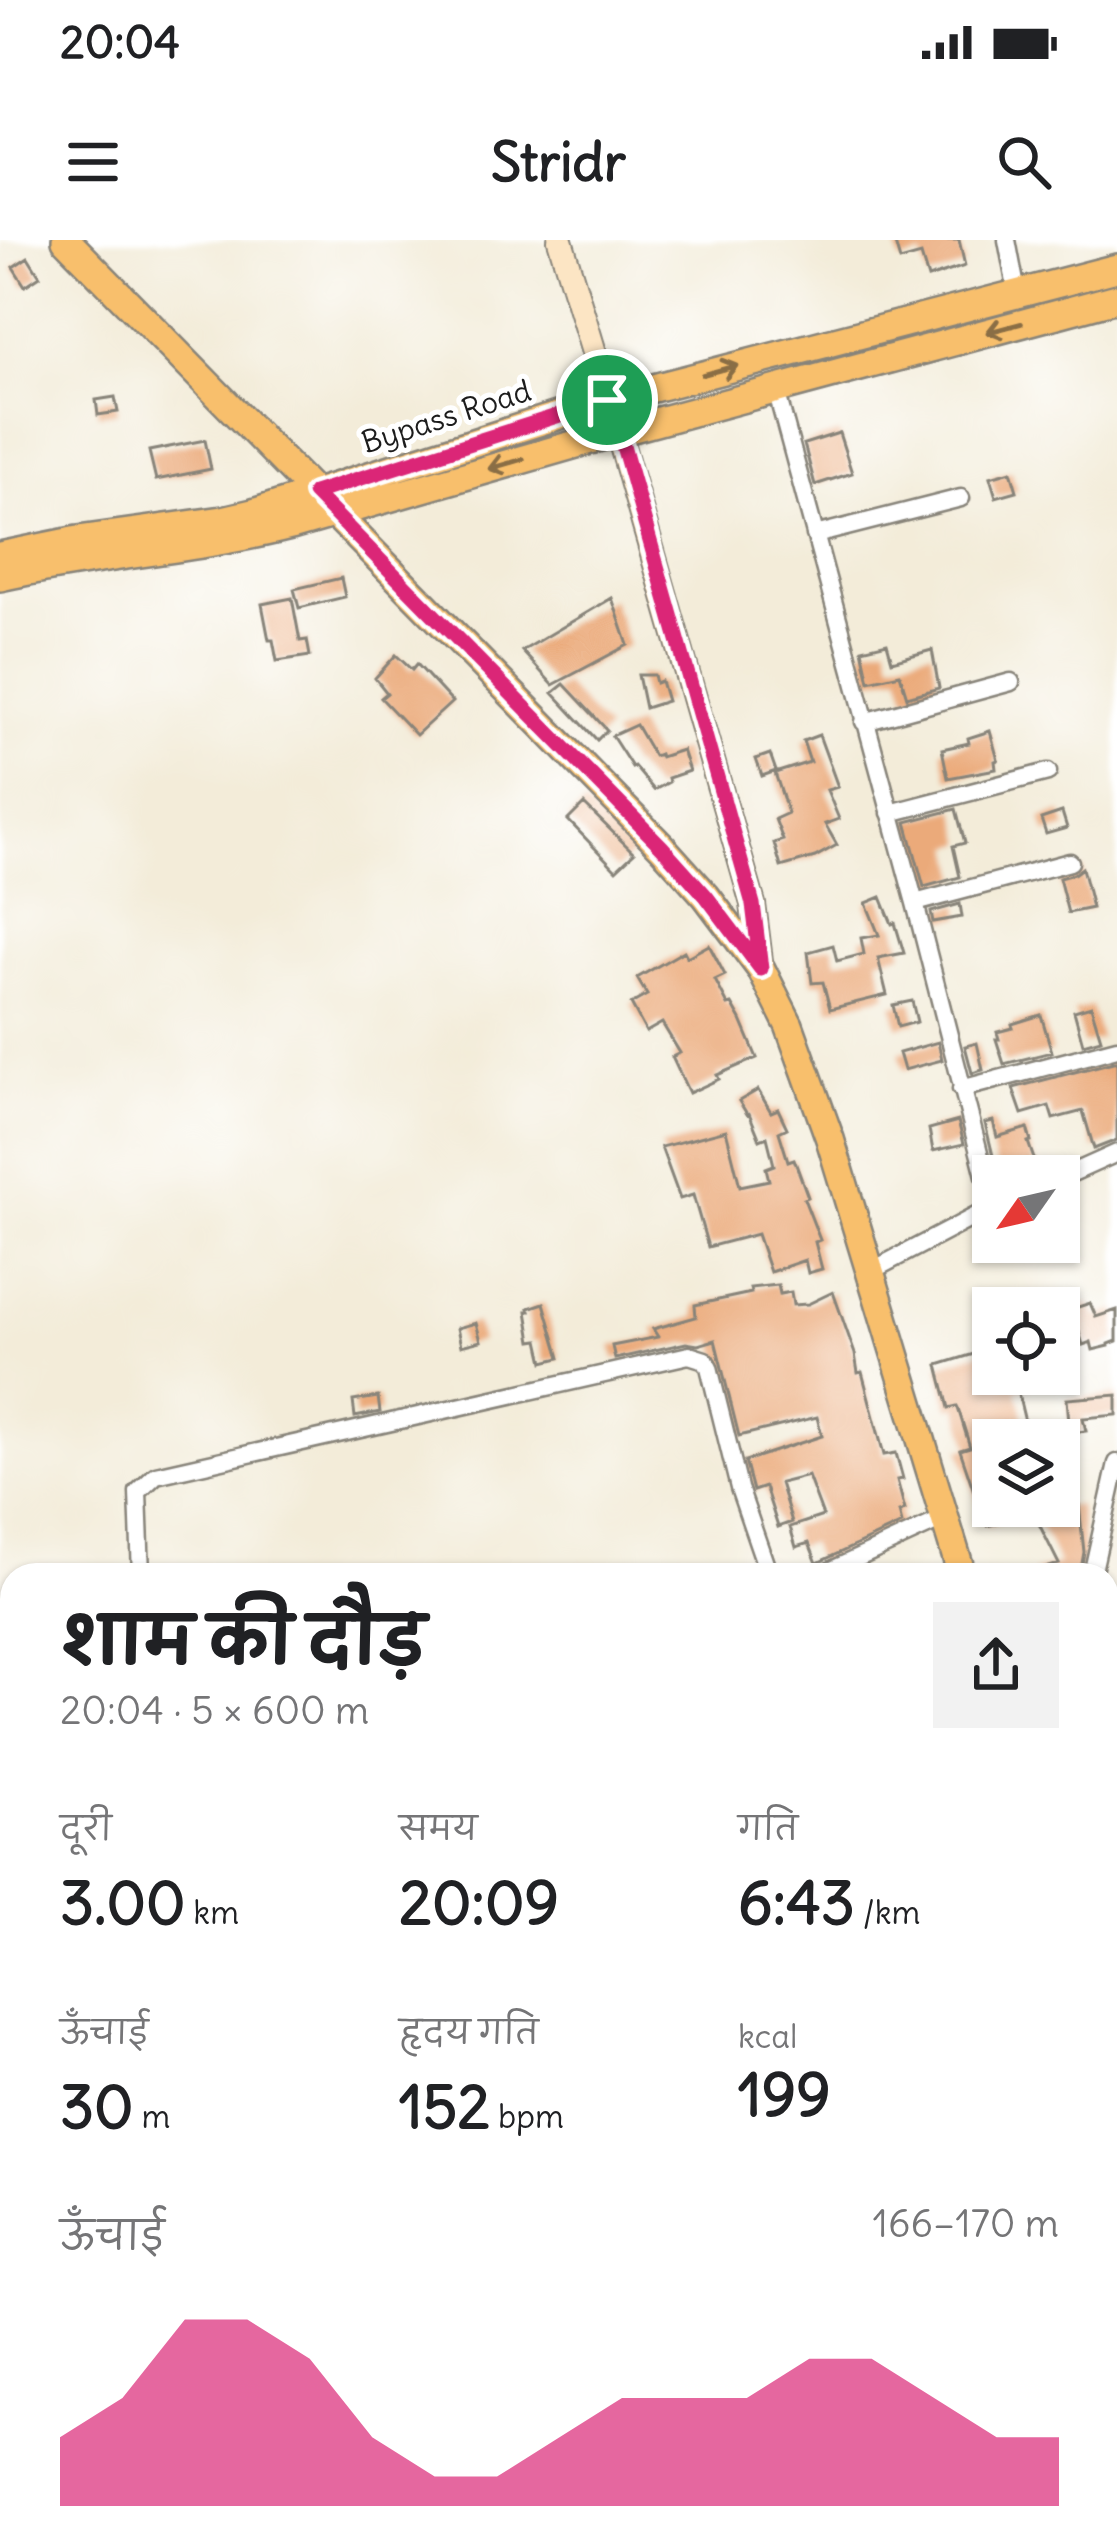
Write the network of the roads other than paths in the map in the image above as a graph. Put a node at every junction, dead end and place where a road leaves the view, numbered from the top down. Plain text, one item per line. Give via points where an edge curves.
1 (66, 240) edge
2 (560, 240) edge
3 (1007, 240) edge
4 (1117, 268) edge
5 (1017, 293) junction
6 (1117, 298) edge
7 (776, 390) junction
8 (607, 400) junction
9 (619, 432) junction
10 (314, 493) junction
11 (961, 497) dead end
12 (334, 513) junction
13 (815, 535) junction
14 (0, 556) edge
15 (0, 577) edge
16 (1011, 682) dead end
17 (864, 722) junction
18 (1048, 772) dead end
19 (890, 813) junction
20 (1070, 862) dead end
21 (915, 903) junction
22 (761, 969) junction
23 (1117, 1048) edge
24 (961, 1089) junction
25 (1117, 1153) edge
26 (979, 1155) edge
27 (1080, 1170) edge
28 (972, 1218) edge
29 (871, 1271) junction
30 (1117, 1463) edge
31 (944, 1518) junction
32 (141, 1563) edge
33 (765, 1563) edge
34 (847, 1563) edge
35 (958, 1563) edge
36 (1095, 1563) edge

1 - 10 main road
2 - 8 street
3 - 5 street
4 - 5 main road, Bypass Road
8 -> 5 main road, Bypass Road
6 -> 7 main road, Bypass Road
7 - 9 main road, Bypass Road
7 - 13 street
8 - 9 street
8 - 10 main road, Bypass Road
9 -> 12 main road, Bypass Road
9 - 22 street via 753,904
10 - 12 main road
10 - 14 main road, Bypass Road via 223,520
11 - 13 street
12 - 15 main road, Bypass Road via 246,538
12 - 22 main road via 662,847
13 - 17 street
16 - 17 street
17 - 19 street
18 - 19 street
19 - 21 street
20 - 21 street
21 - 24 street
22 - 29 main road via 807,1071
23 - 24 street
24 - 26 street
25 - 27 street
28 - 29 street
29 - 31 main road
30 - 36 street
31 - 34 street
31 - 35 main road
32 - 33 street via 138,1492 156,1475 689,1355 709,1367

